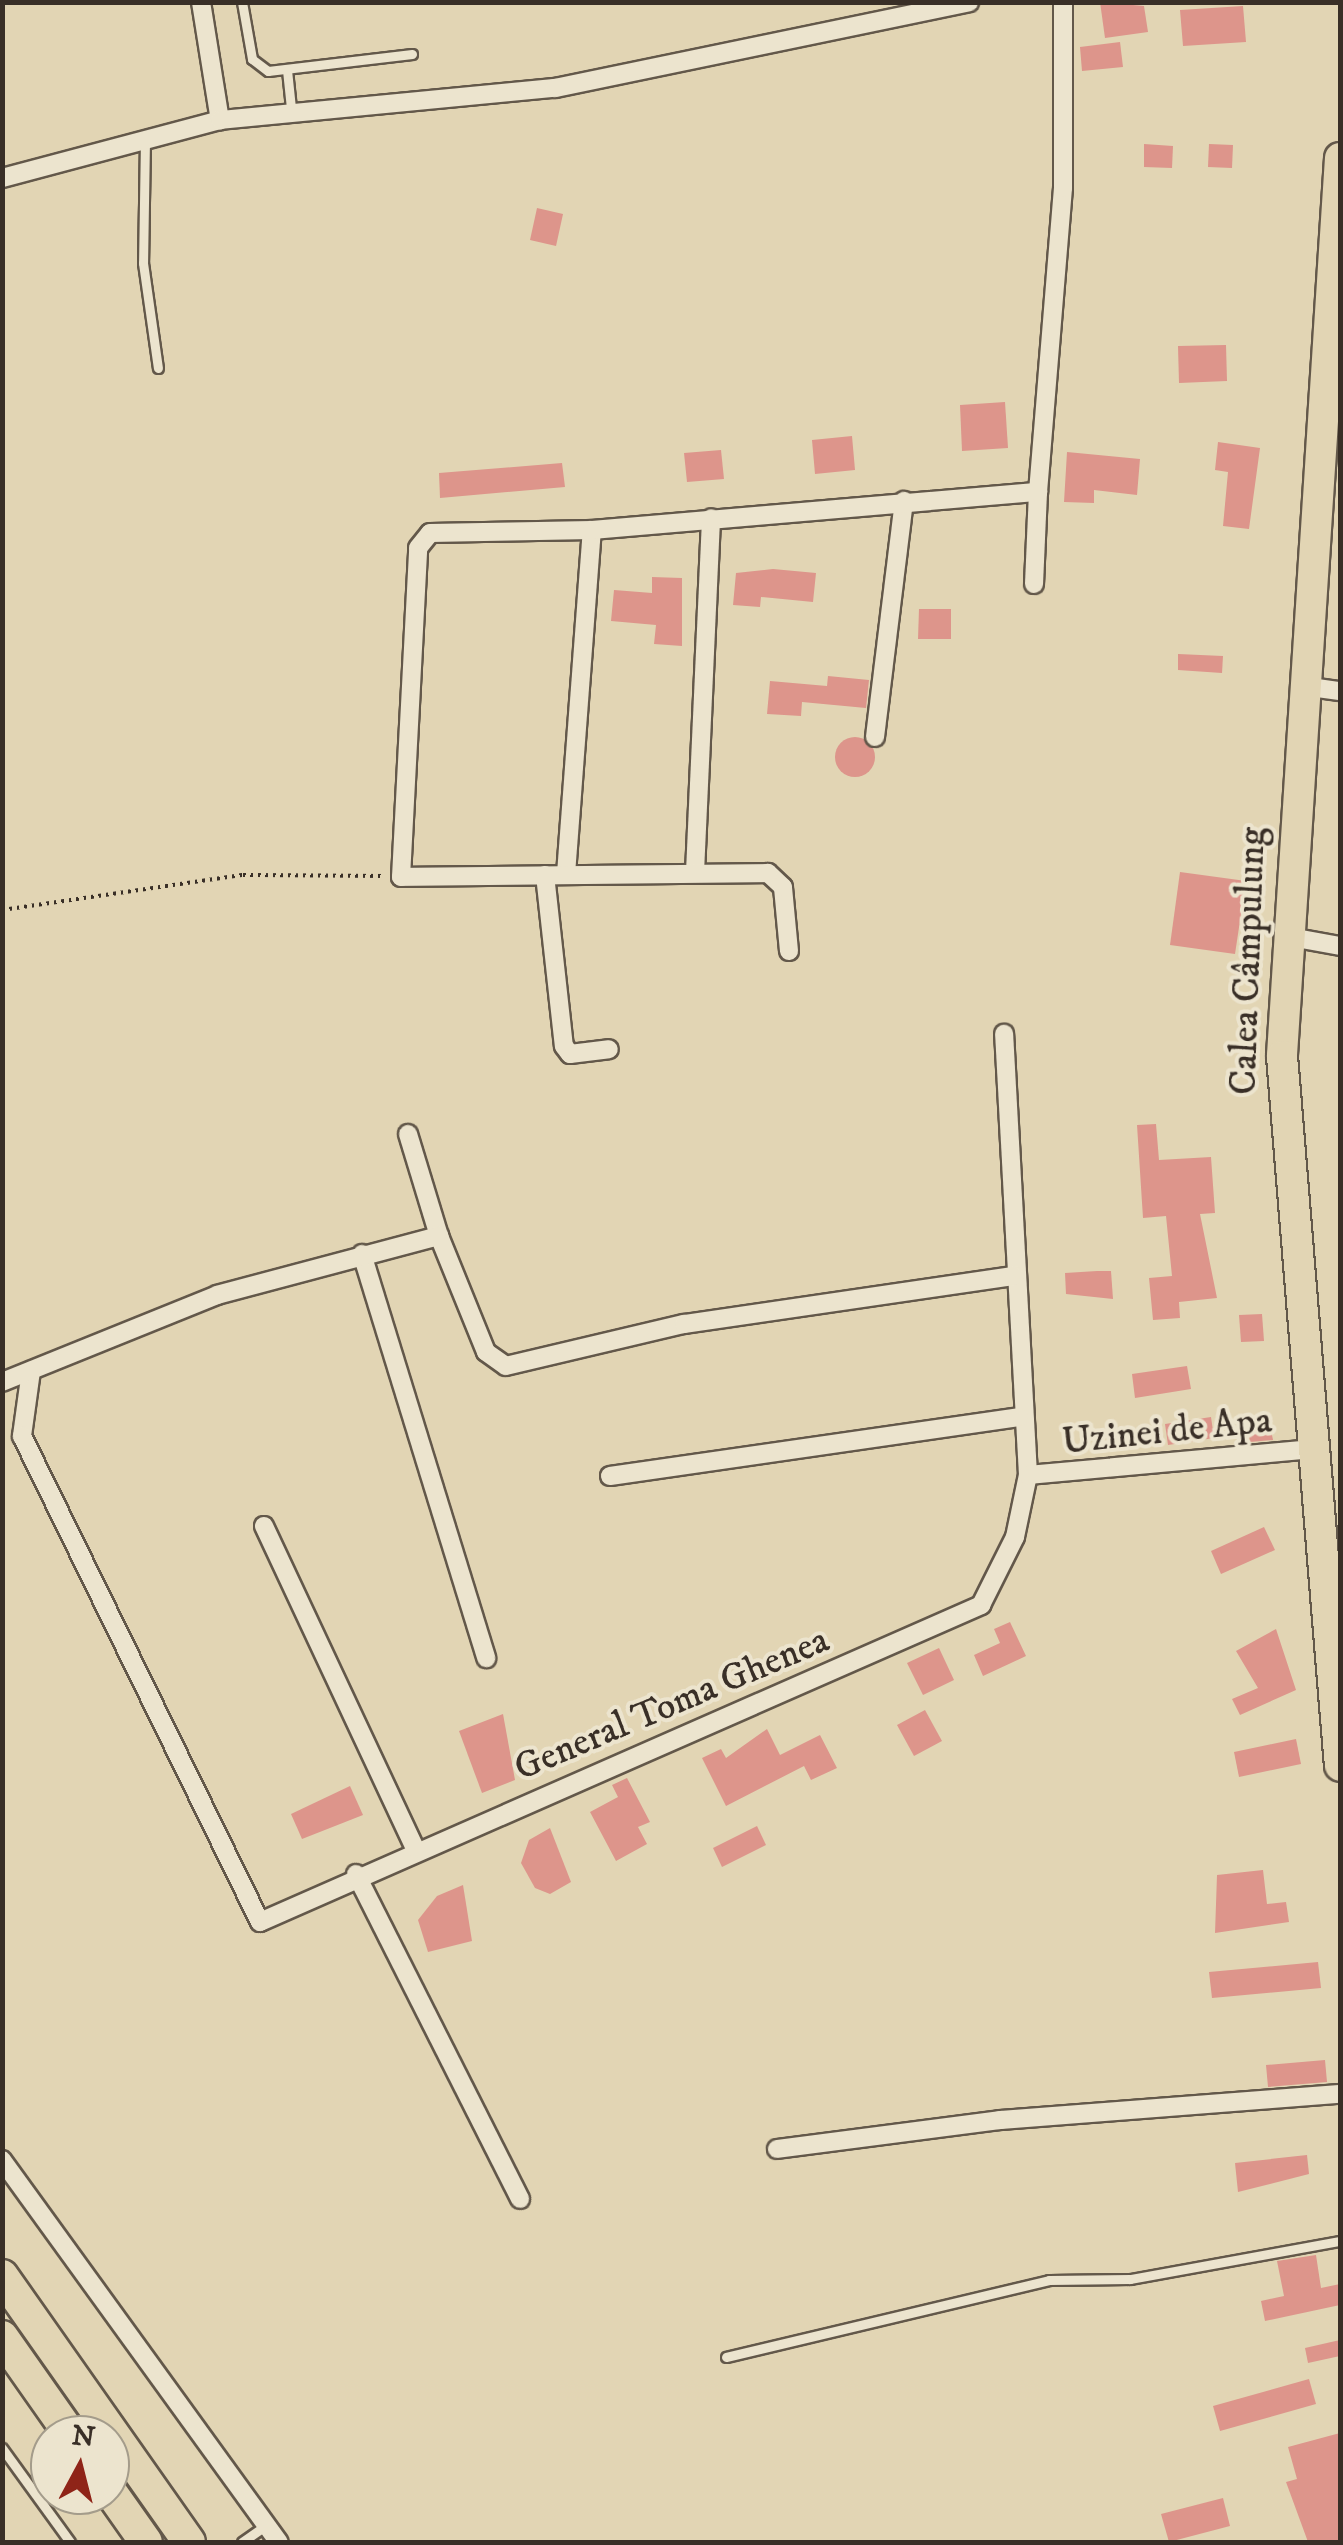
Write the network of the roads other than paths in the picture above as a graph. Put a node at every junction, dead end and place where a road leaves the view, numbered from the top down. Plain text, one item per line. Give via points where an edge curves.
1 (200, 2) edge
2 (242, 2) edge
3 (970, 2) edge
4 (1063, 2) edge
5 (412, 54) dead end
6 (287, 70) junction
7 (292, 109) junction
8 (220, 120) junction
9 (145, 136) junction
10 (1340, 158) edge
11 (2, 178) edge
12 (1335, 318) edge
13 (158, 368) dead end
14 (1038, 492) junction
15 (904, 501) junction
16 (711, 518) junction
17 (592, 530) junction
18 (1034, 584) dead end
19 (1303, 686) junction
20 (1340, 690) edge
21 (876, 737) dead end
22 (694, 872) junction
23 (545, 874) junction
24 (566, 874) junction
25 (1286, 936) junction
26 (1340, 946) edge
27 (789, 951) dead end
28 (1004, 1034) dead end
29 (609, 1049) dead end
30 (408, 1134) dead end
31 (439, 1236) junction
32 (362, 1254) junction
33 (1015, 1276) junction
34 (31, 1371) junction
35 (2, 1382) edge
36 (1019, 1416) junction
37 (1313, 1449) junction
38 (1028, 1475) junction
39 (610, 1476) dead end
40 (264, 1526) dead end
41 (486, 1658) dead end
42 (1340, 1766) edge
43 (415, 1848) junction
44 (356, 1874) junction
45 (1340, 2094) edge
46 (777, 2149) dead end
47 (2, 2160) edge
48 (520, 2199) dead end
49 (1340, 2241) edge
50 (2, 2276) edge
51 (2, 2338) edge
52 (726, 2356) dead end
53 (56, 2415) edge
54 (2, 2448) edge
55 (127, 2515) edge
56 (266, 2526) junction
57 (70, 2542) edge
58 (146, 2542) edge
59 (189, 2542) edge
60 (242, 2542) edge
61 (279, 2542) edge

1 - 8 street
2 - 6 lane via 252,59
3 - 7 street via 555,88
4 - 14 street via 1063,188
5 - 6 lane
6 - 7 lane
7 - 8 street
8 - 9 street
9 - 11 street
9 - 13 lane via 143,263
10 - 12 highway, Calea Câmpulung
12 - 19 highway, Calea Câmpulung
14 - 15 street
14 - 18 street
15 - 16 street
15 - 21 street
16 - 17 street
16 - 22 street
17 - 23 street via 424,536 403,744 402,877
17 - 24 street
19 - 20 street
19 - 25 highway, Calea Câmpulung
22 - 24 street
22 - 27 street via 775,875
23 - 24 street
23 - 29 street via 564,1046 570,1054
25 - 26 street
25 - 37 highway, Calea Câmpulung via 1283,1096
28 - 33 street
30 - 31 street
31 - 32 street
31 - 33 street via 486,1352 506,1366 684,1324
32 - 34 street via 217,1295
32 - 41 street
33 - 36 street
34 - 35 street
34 - 44 street, General Toma Ghenea via 22,1436 260,1922
36 - 38 street
36 - 39 street
37 - 38 street, Uzinei de Apa
37 - 42 highway, Calea Câmpulung
38 - 43 street, General Toma Ghenea via 1015,1537 981,1605
40 - 43 street
43 - 44 street, General Toma Ghenea
44 - 48 street
45 - 46 street via 1000,2120
47 - 56 street
49 - 52 lane via 1130,2279 1049,2280
50 - 59 highway
51 - 53 highway
54 - 57 lane
55 - 58 highway
56 - 60 lane
56 - 61 street

